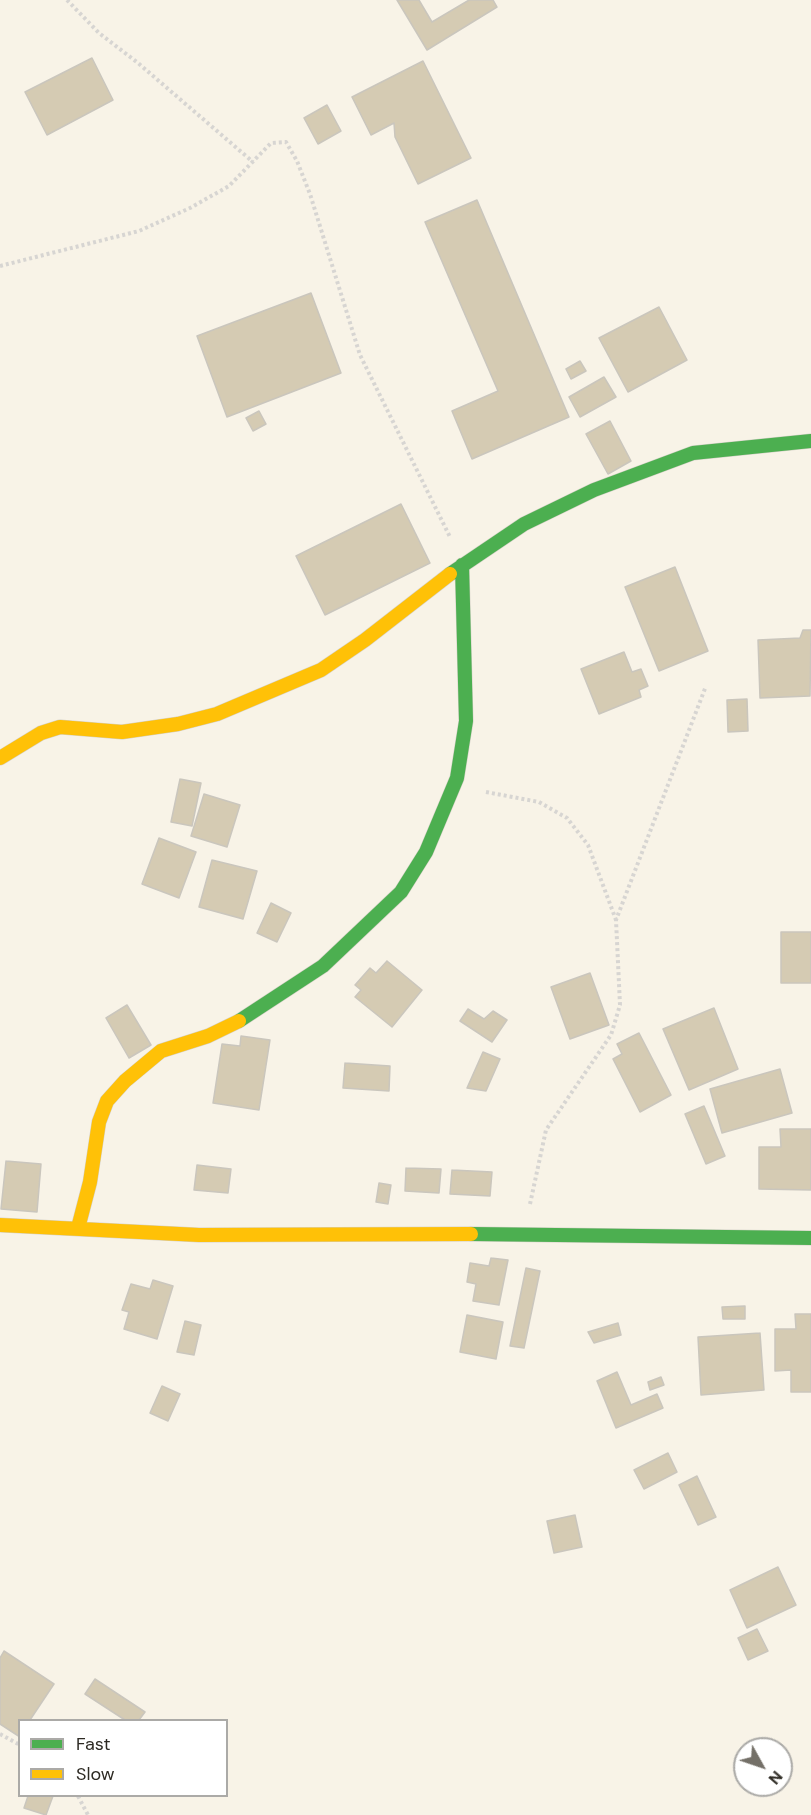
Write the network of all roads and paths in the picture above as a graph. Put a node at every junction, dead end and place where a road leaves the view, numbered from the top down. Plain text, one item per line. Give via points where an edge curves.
1 (67, 0) edge
2 (253, 162) junction
3 (0, 266) edge
4 (811, 441) edge
5 (462, 565) junction
6 (706, 686) dead end
7 (0, 758) edge
8 (449, 797) junction
9 (616, 920) junction
10 (0, 1225) edge
11 (78, 1228) junction
12 (527, 1234) junction
13 (811, 1238) edge
14 (0, 1734) edge
15 (18, 1744) edge
16 (79, 1797) edge
17 (88, 1815) edge

1 - 2 path via 99,33
2 - 3 path via 229,186 139,231
2 - 5 path via 270,143 286,142 297,161 360,356
4 - 5 street via 693,453 594,490 544,514
5 - 7 street via 321,670 217,714 122,732 60,727 41,732
5 - 8 street via 466,721 457,778
6 - 9 path
8 - 9 path via 490,791 539,802 567,818 588,845
8 - 11 street via 426,852 401,892 322,966 249,1016 208,1036 161,1051 113,1094 99,1122
9 - 12 path via 620,1005 611,1035 546,1130 532,1186
10 - 11 street
11 - 12 street via 199,1235
12 - 13 street
14 - 15 path
16 - 17 path

